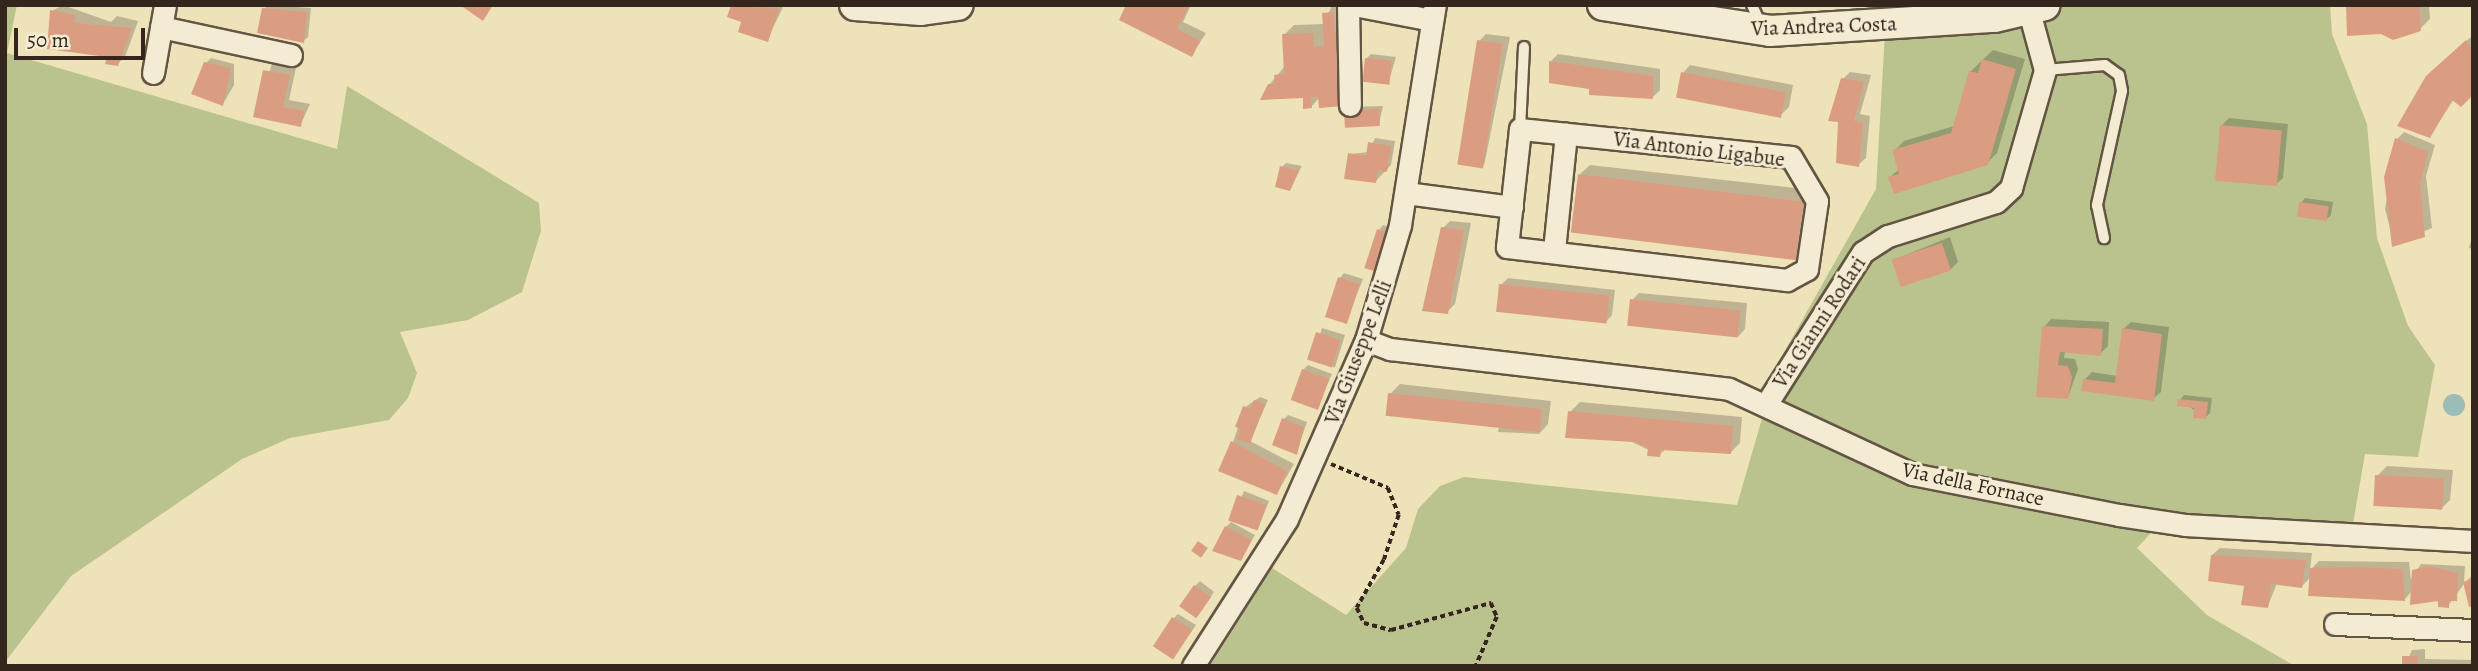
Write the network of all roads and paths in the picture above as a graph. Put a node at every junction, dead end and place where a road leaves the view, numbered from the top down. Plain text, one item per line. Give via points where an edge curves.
1 (165, 5) edge
2 (855, 5) edge
3 (958, 5) edge
4 (1348, 5) edge
5 (1353, 5) edge
6 (1603, 5) edge
7 (2037, 8) edge
8 (1433, 13) edge
9 (1758, 18) edge
10 (161, 27) junction
11 (1524, 47) dead end
12 (291, 55) dead end
13 (2045, 70) junction
14 (153, 73) dead end
15 (1350, 105) dead end
16 (1520, 129) junction
17 (1566, 134) junction
18 (1406, 193) junction
19 (1512, 207) junction
20 (2104, 238) dead end
21 (1554, 250) junction
22 (1366, 340) junction
23 (1767, 403) junction
24 (1317, 456) junction
25 (2473, 541) edge
26 (2335, 624) dead end
27 (2473, 630) edge
28 (1193, 666) edge
29 (1476, 666) edge

1 - 10 street
2 - 3 main road via 921,10
4 - 15 street
5 - 8 street
6 - 9 main road, Via Andrea Costa
7 - 9 main road, Via Andrea Costa via 1945,22
7 - 13 street
8 - 18 street, Via Giuseppe Lelli
10 - 12 street
10 - 14 street
11 - 16 lane
13 - 20 lane via 2105,65 2119,75 2122,92 2097,205
13 - 23 street, Via Gianni Rodari via 2016,179 2006,196 1888,236 1863,252
16 - 17 street, Via Antonio Ligabue
16 - 19 street, Via Antonio Ligabue
17 - 21 street
17 - 21 street, Via Antonio Ligabue via 1791,157 1817,201 1813,251 1807,269 1787,280
18 - 19 street
18 - 22 street, Via Giuseppe Lelli
19 - 21 street, Via Antonio Ligabue via 1507,247
22 - 23 street, Via della Fornace via 1390,349 1729,389
22 - 24 street, Via Giuseppe Lelli
23 - 25 street, Via della Fornace via 1912,474 2119,515 2186,525
24 - 28 street, Via Giuseppe Lelli via 1268,551
24 - 29 path via 1388,488 1399,515 1384,560 1357,608 1364,623 1391,631 1491,603 1497,617
26 - 27 street

